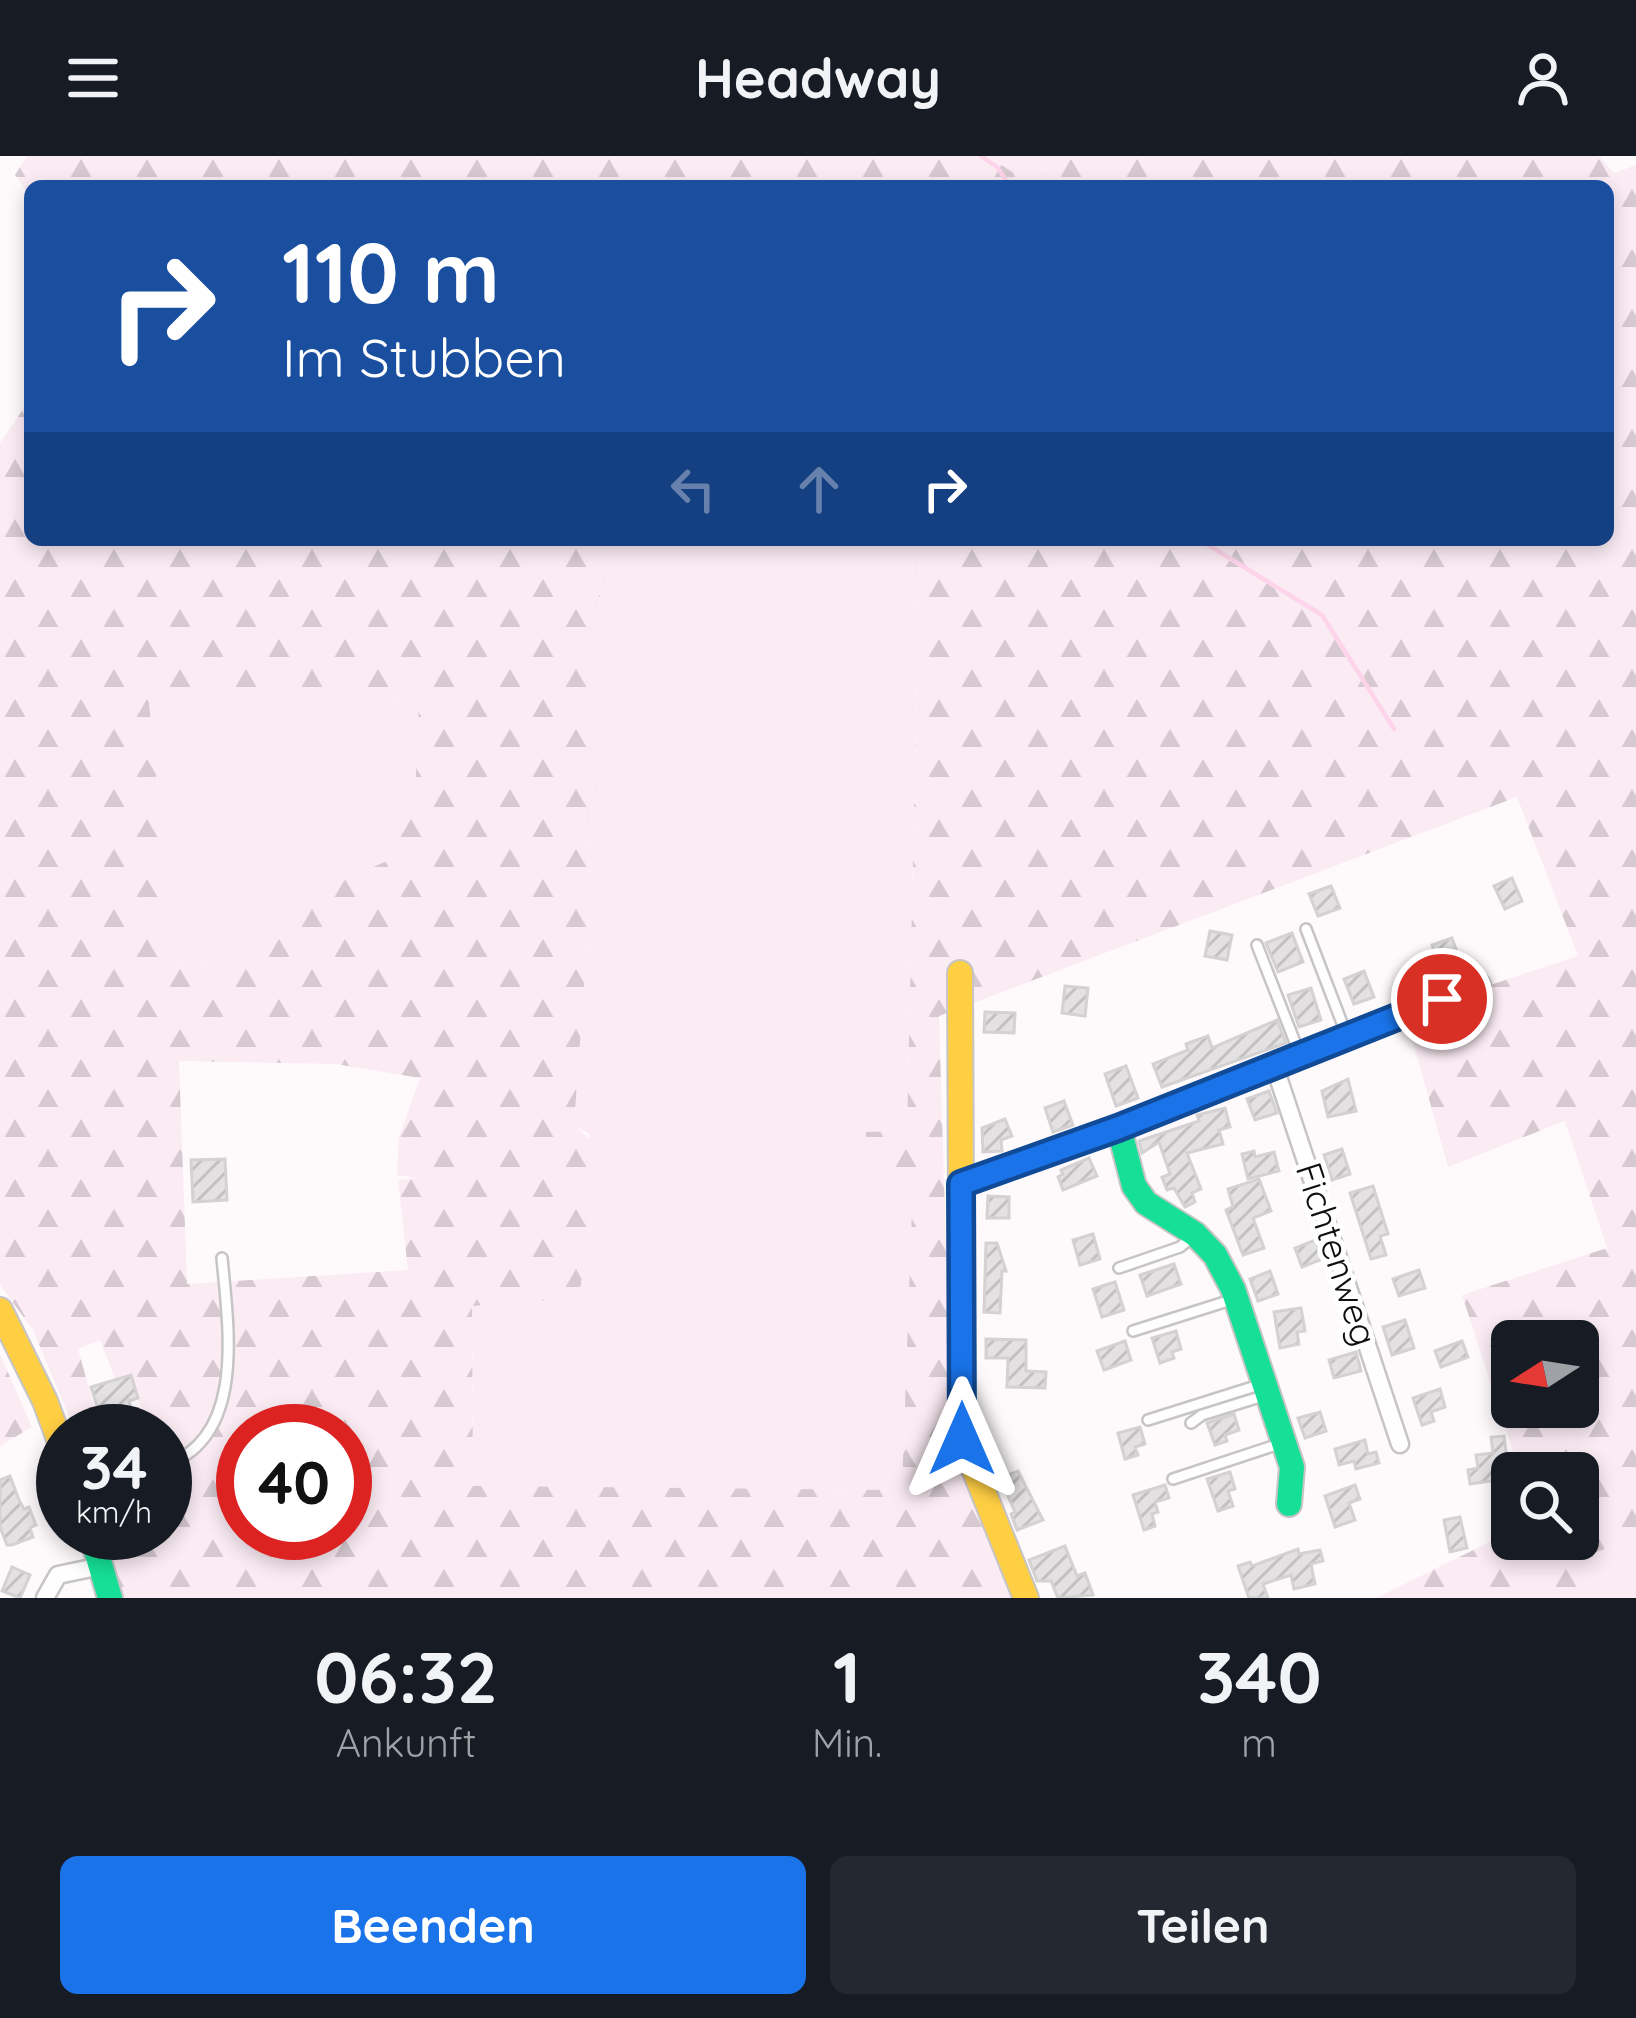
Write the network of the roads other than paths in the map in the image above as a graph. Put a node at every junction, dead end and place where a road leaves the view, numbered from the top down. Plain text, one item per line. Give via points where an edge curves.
1 (1306, 929) dead end
2 (1256, 945) dead end
3 (960, 973) dead end
4 (1478, 985) dead end
5 (1347, 1036) junction
6 (1300, 1055) junction
7 (1274, 1065) junction
8 (1118, 1128) junction
9 (961, 1184) junction
10 (1195, 1234) junction
11 (222, 1258) dead end
12 (1119, 1268) dead end
13 (1236, 1298) junction
14 (0, 1310) edge
15 (1133, 1331) dead end
16 (1266, 1389) junction
17 (46, 1404) edge
18 (1148, 1420) dead end
19 (1191, 1424) dead end
20 (1284, 1442) junction
21 (1400, 1444) dead end
22 (192, 1453) edge
23 (1173, 1479) dead end
24 (1289, 1504) dead end
25 (99, 1560) edge
26 (101, 1566) junction
27 (45, 1598) edge
28 (110, 1598) edge
29 (1026, 1598) edge

1 - 5 lane
2 - 6 lane
3 - 9 street
4 - 5 street
5 - 6 street
6 - 7 street
7 - 8 street
7 - 21 street, Fichtenweg
8 - 9 street
8 - 10 street via 1146,1203
9 - 29 street via 962,1439
10 - 12 lane
10 - 13 street
11 - 22 lane via 229,1358 218,1408
13 - 15 lane
13 - 16 street
14 - 17 street
16 - 18 lane
16 - 19 lane
16 - 20 street
20 - 23 lane
20 - 24 street
25 - 26 street
26 - 27 street via 58,1575
26 - 28 street

